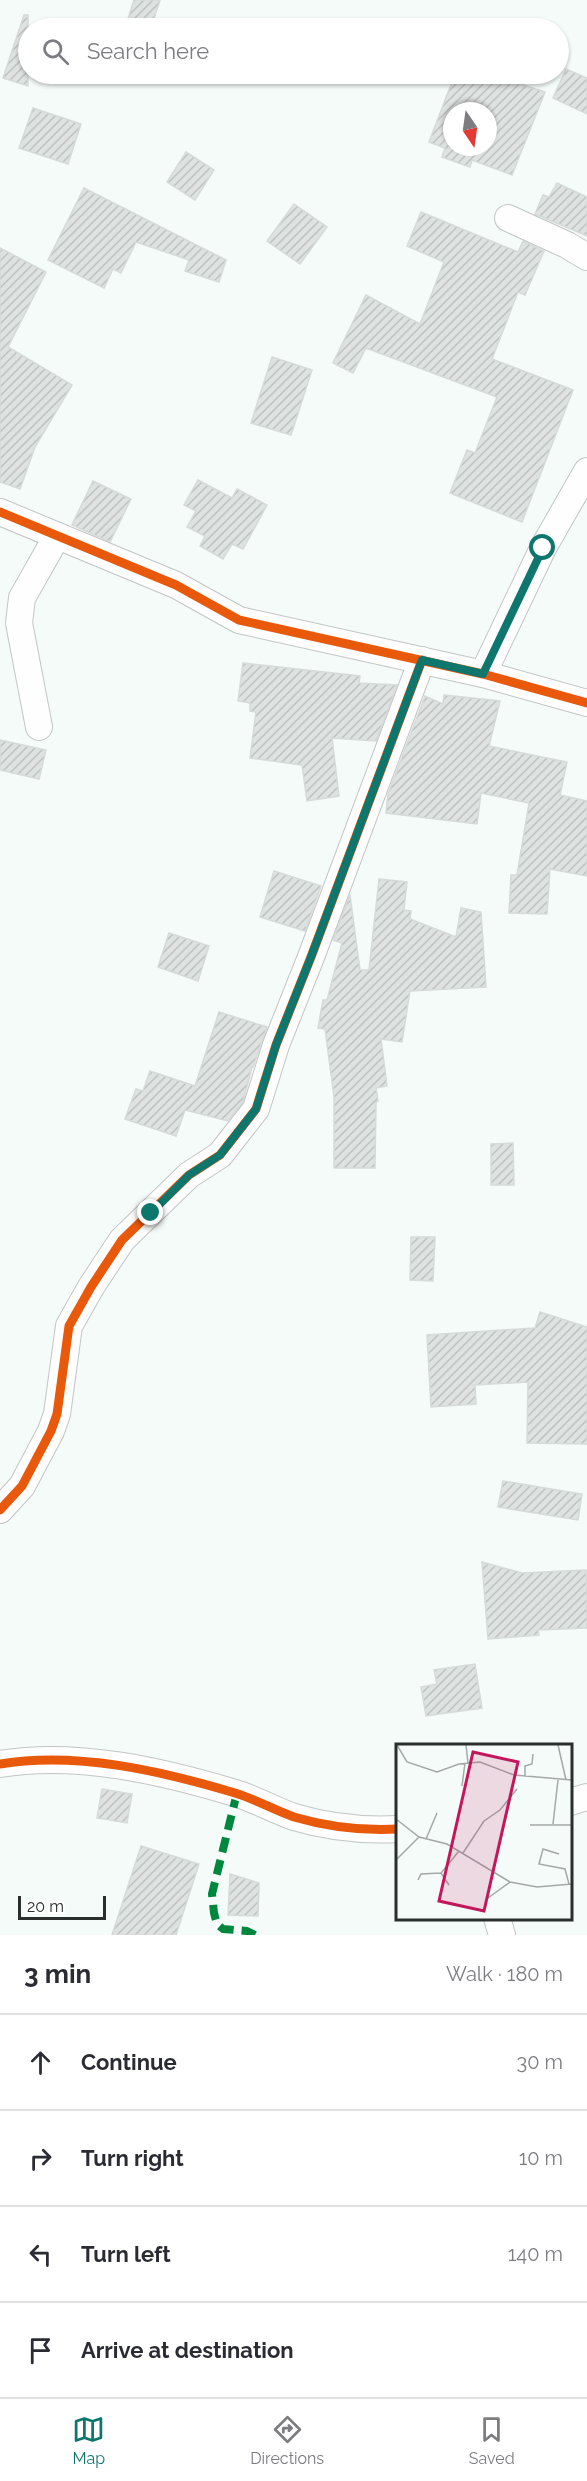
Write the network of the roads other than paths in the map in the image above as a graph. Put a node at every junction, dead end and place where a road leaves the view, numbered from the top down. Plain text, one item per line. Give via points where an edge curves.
1 (508, 218) dead end
2 (587, 257) edge
3 (587, 471) edge
4 (0, 512) edge
5 (57, 536) junction
6 (422, 660) junction
7 (483, 674) junction
8 (587, 704) edge
9 (39, 727) dead end
10 (0, 1510) edge
11 (0, 1764) edge
12 (587, 1797) edge
13 (572, 1801) edge
14 (396, 1829) edge
15 (498, 1920) edge
16 (502, 1935) edge

1 - 2 street
3 - 7 street via 543,548
4 - 5 street
5 - 6 street via 176,585 239,620
5 - 9 street via 22,598 19,623
6 - 7 street
6 - 10 street via 276,1045 256,1109 220,1155 189,1175 122,1240 91,1287 69,1326 57,1414 51,1431 22,1486
7 - 8 street
11 - 14 street via 85,1761 155,1771 237,1793 293,1816 337,1828
12 - 13 street
15 - 16 street

